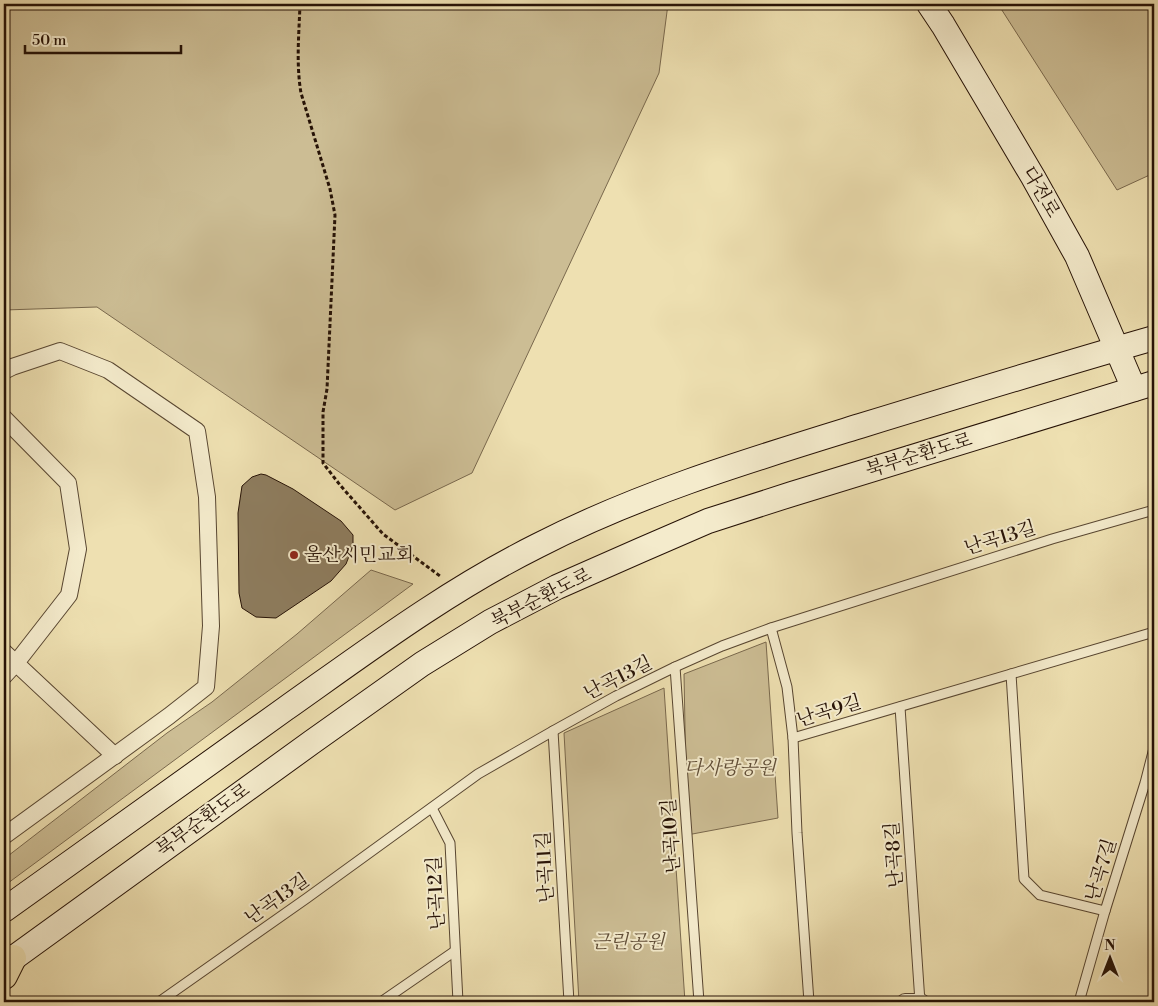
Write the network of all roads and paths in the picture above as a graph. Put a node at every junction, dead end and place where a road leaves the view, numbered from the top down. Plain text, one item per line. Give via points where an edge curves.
1 (300, 4) edge
2 (929, 4) edge
3 (1154, 338) edge
4 (1117, 349) junction
5 (4, 371) edge
6 (1144, 387) edge
7 (4, 418) edge
8 (1154, 510) edge
9 (459, 590) junction
10 (770, 628) junction
11 (1154, 632) edge
12 (4, 652) edge
13 (16, 663) junction
14 (676, 667) junction
15 (1011, 674) junction
16 (4, 676) edge
17 (900, 707) junction
18 (553, 730) junction
19 (793, 738) junction
20 (1154, 748) edge
21 (115, 756) junction
22 (1150, 784) edge
23 (432, 808) junction
24 (4, 836) edge
25 (4, 910) edge
26 (1105, 911) junction
27 (456, 951) junction
28 (7, 966) edge
29 (159, 1002) edge
30 (381, 1002) edge
31 (458, 1002) edge
32 (569, 1002) edge
33 (699, 1002) edge
34 (809, 1002) edge
35 (905, 1002) edge
36 (920, 1002) edge
37 (1079, 1002) edge

1 - 9 path via 298,57 301,93 335,216 323,463 383,534
2 - 4 main road, 다전로 via 1077,256
3 - 4 main road
4 - 6 main road, 다전로
4 - 9 main road via 694,479 623,506 537,545
5 - 21 street via 60,351 108,370 198,431 208,507 211,626 206,687
6 - 28 main road, 북부순환도로 via 708,522 556,587 490,622 422,664
7 - 13 street via 68,483 78,549 69,595
8 - 10 lane, 난곡13길
9 - 25 main road via 401,626
10 - 14 lane, 난곡13길
10 - 19 lane via 787,687
11 - 15 lane, 난곡9길
12 - 13 street
13 - 16 street
13 - 21 street
14 - 18 lane, 난곡13길
14 - 33 lane, 난곡10길
15 - 17 lane, 난곡9길
15 - 26 lane via 1024,879 1040,895
17 - 19 lane, 난곡9길
17 - 36 lane, 난곡8길
18 - 23 lane, 난곡13길 via 478,774
18 - 32 lane, 난곡11길
19 - 34 lane, 난곡9길
20 - 22 lane, 난곡7길
21 - 24 street
22 - 26 lane, 난곡7길
23 - 27 lane, 난곡12길 via 450,843
23 - 29 lane, 난곡13길
26 - 37 lane, 난곡7길
27 - 30 lane, 난곡12길
27 - 31 lane, 난곡12길
35 - 36 street

